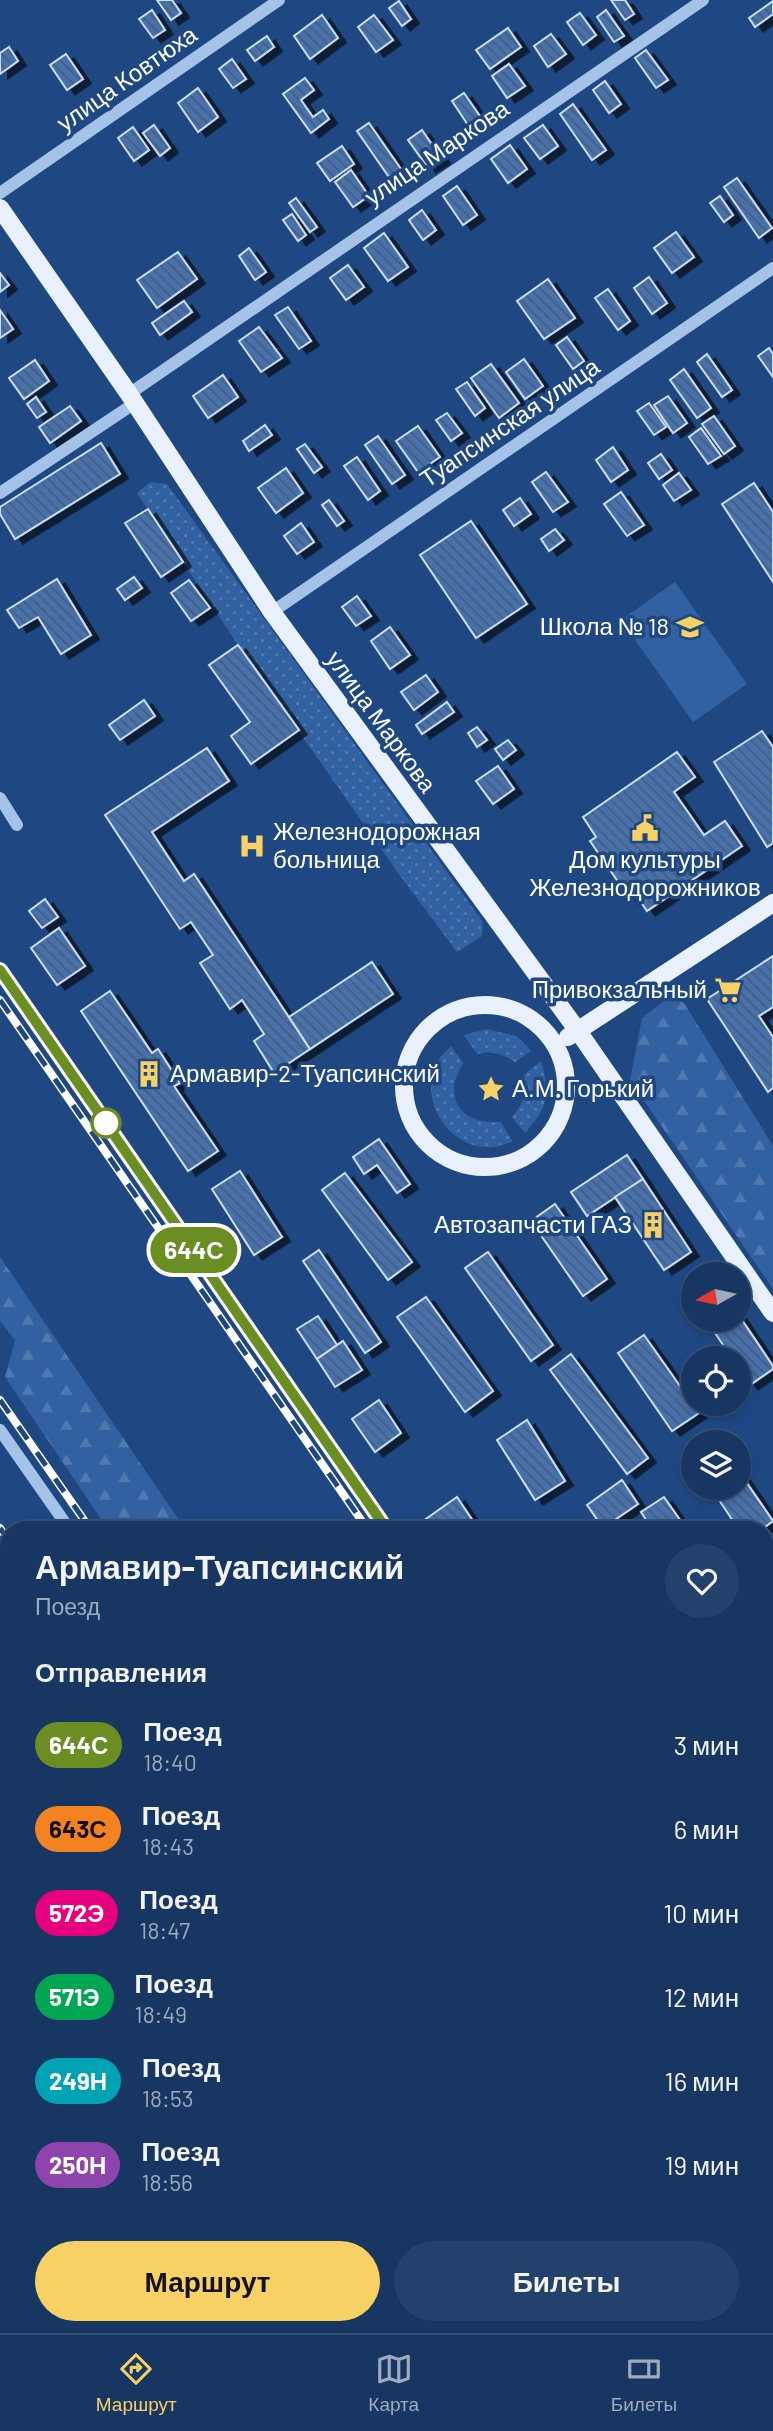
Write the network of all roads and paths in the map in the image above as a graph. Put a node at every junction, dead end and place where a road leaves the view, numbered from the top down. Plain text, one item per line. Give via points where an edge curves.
1 (279, 0) edge
2 (703, 0) edge
3 (0, 193) edge
4 (0, 208) edge
5 (773, 268) edge
6 (132, 399) junction
7 (0, 493) edge
8 (272, 612) junction
9 (0, 797) edge
10 (17, 825) dead end
11 (773, 903) edge
12 (578, 1031) junction
13 (555, 1045) junction
14 (773, 1313) edge
15 (0, 1430) edge
16 (64, 1521) edge

1 - 3 street, улица Ковтюха
2 - 6 street, улица Маркова
4 - 6 main road, улица Маркова
5 - 8 street, Туапсинская улица
6 - 7 street
6 - 8 main road, улица Маркова
8 - 12 main road, улица Маркова
9 - 10 street
11 - 12 main road
12 - 13 main road
12 - 14 main road, улица Маркова
13 - 13 main road via 524,1015 503,1007 482,1005 441,1018 422,1035 409,1057 404,1082 407,1107 417,1130 434,1150 481,1168 506,1165 529,1155 548,1138 566,1093 564,1068
15 - 16 street

